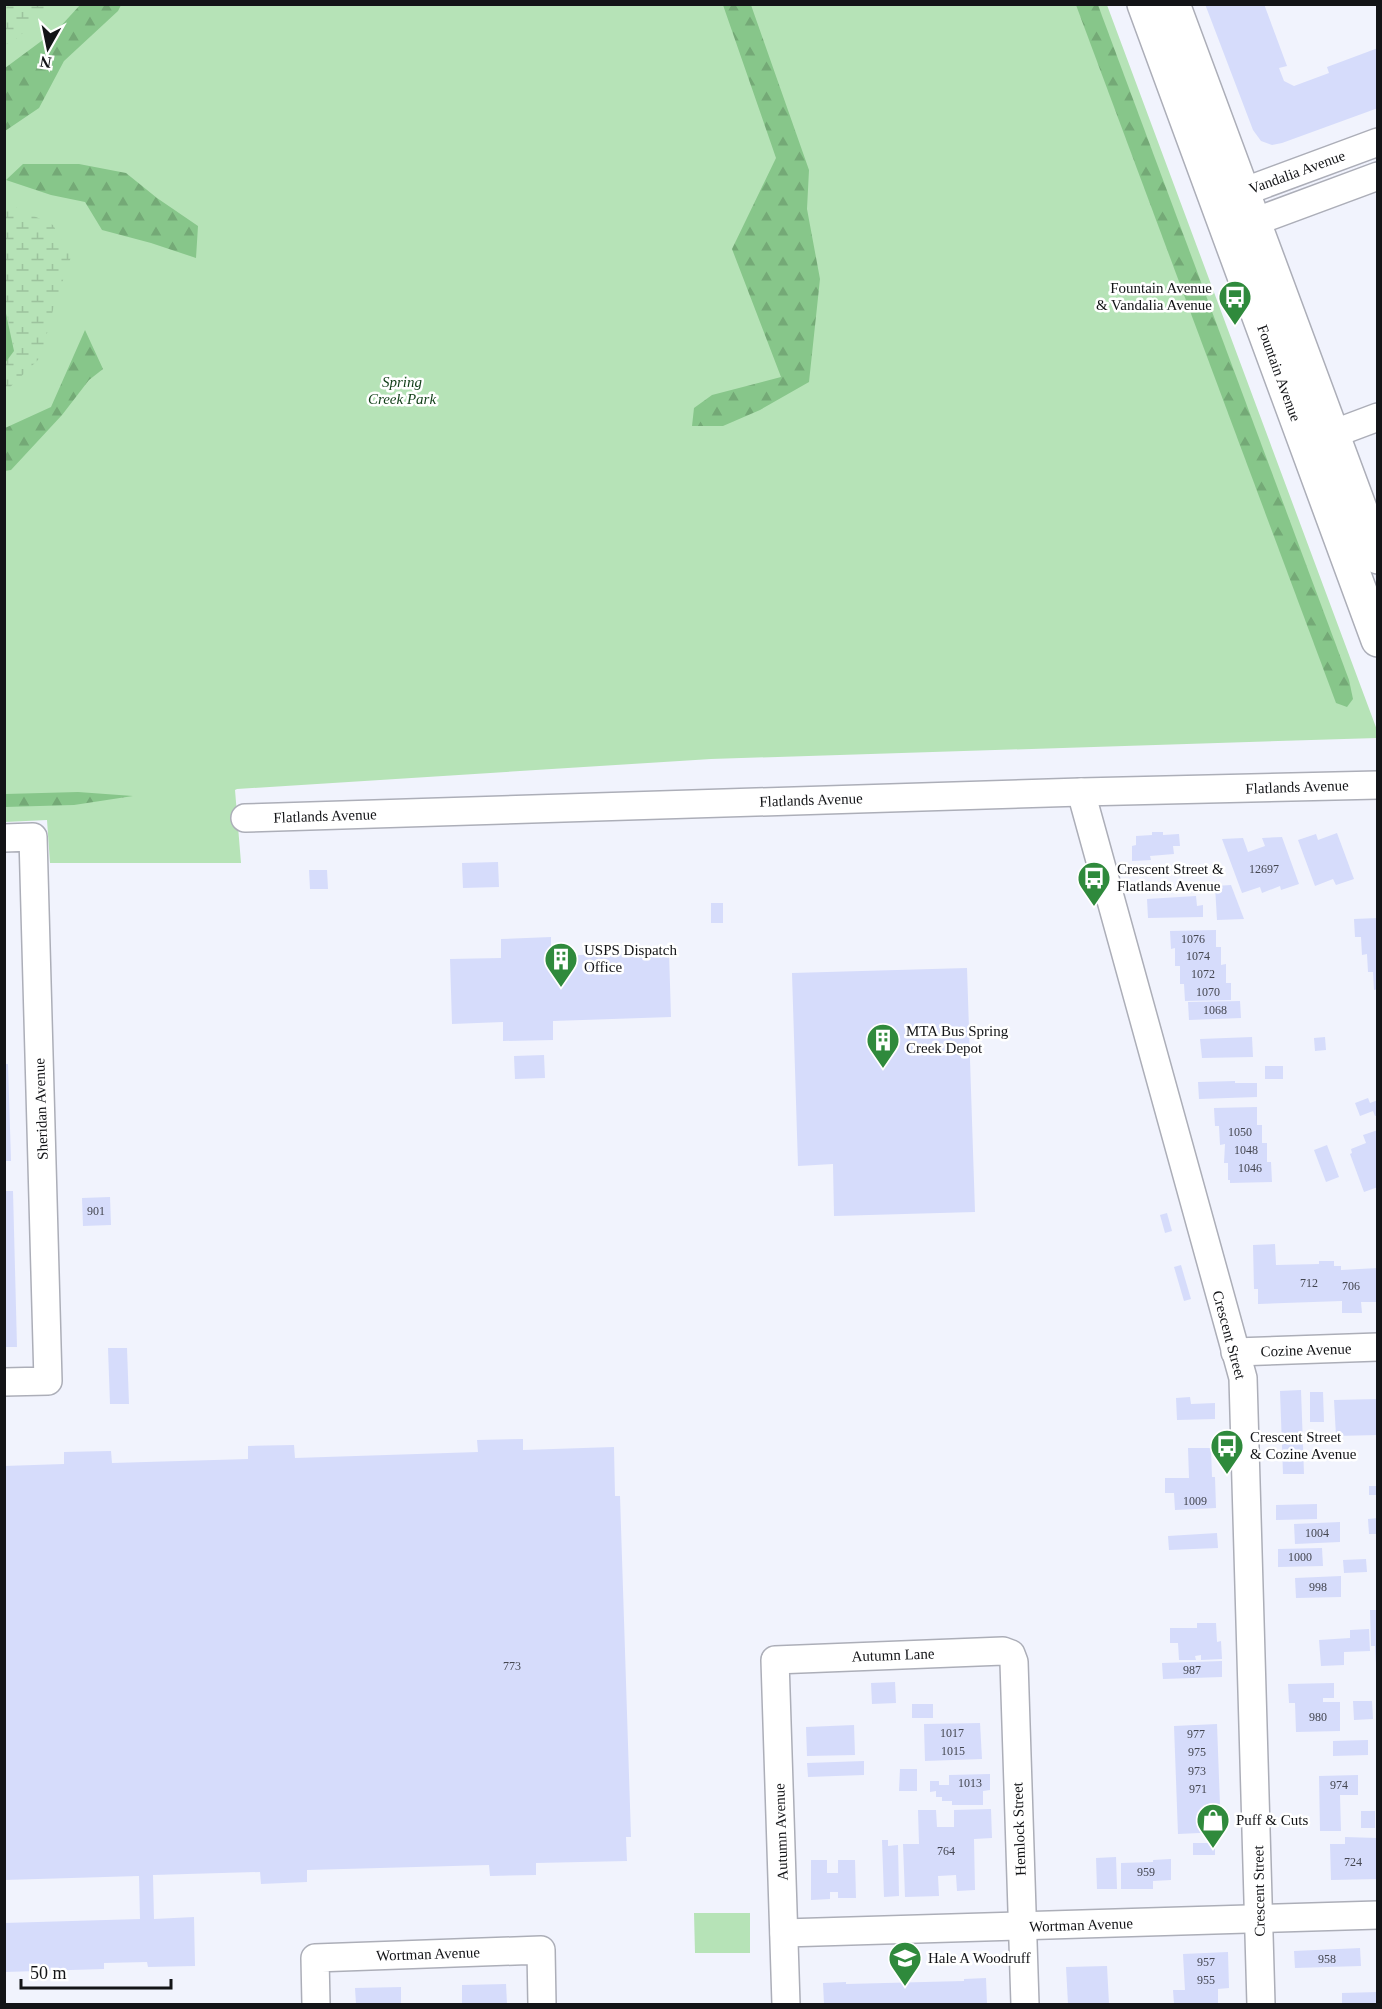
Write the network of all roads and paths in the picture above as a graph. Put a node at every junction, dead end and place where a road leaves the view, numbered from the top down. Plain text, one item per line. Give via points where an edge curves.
1 (1144, 4) edge
2 (1173, 4) edge
3 (1377, 142) edge
4 (1377, 176) edge
5 (1235, 212) junction
6 (1377, 417) edge
7 (1318, 439) junction
8 (1377, 557) edge
9 (1377, 640) edge
10 (1377, 785) edge
11 (1081, 792) junction
12 (245, 818) dead end
13 (4, 838) edge
14 (1377, 1347) edge
15 (1235, 1352) junction
16 (4, 1382) edge
17 (1011, 1654) joint
18 (775, 1660) joint
19 (1377, 1915) edge
20 (1259, 1919) junction
21 (1022, 1926) junction
22 (784, 1934) junction
23 (316, 2004) edge
24 (543, 2004) edge
25 (786, 2004) edge
26 (1025, 2004) edge
27 (1261, 2004) edge

1 - 5 main road, Fountain Avenue
2 - 5 main road, Fountain Avenue
3 - 5 street, Vandalia Avenue
4 - 5 street, Vandalia Avenue
5 - 7 main road, Fountain Avenue
6 - 7 street
7 - 8 main road, Fountain Avenue
7 - 9 main road, Fountain Avenue
10 - 11 street, Flatlands Avenue
11 - 12 street, Flatlands Avenue
11 - 15 street, Crescent Street
13 - 16 street, Sheridan Avenue via 33,837 48,1381
14 - 15 street, Cozine Avenue
15 - 20 street, Crescent Street via 1243,1378
17 - 18 street, Autumn Lane via 1002,1651
17 - 21 street, Hemlock Street
18 - 22 street, Autumn Avenue
19 - 20 street, Wortman Avenue
20 - 21 street, Wortman Avenue
20 - 27 street, Crescent Street
21 - 22 street, Wortman Avenue
21 - 26 street, Hemlock Street
22 - 25 street, Autumn Avenue
23 - 24 street, Wortman Avenue via 315,1958 541,1950

